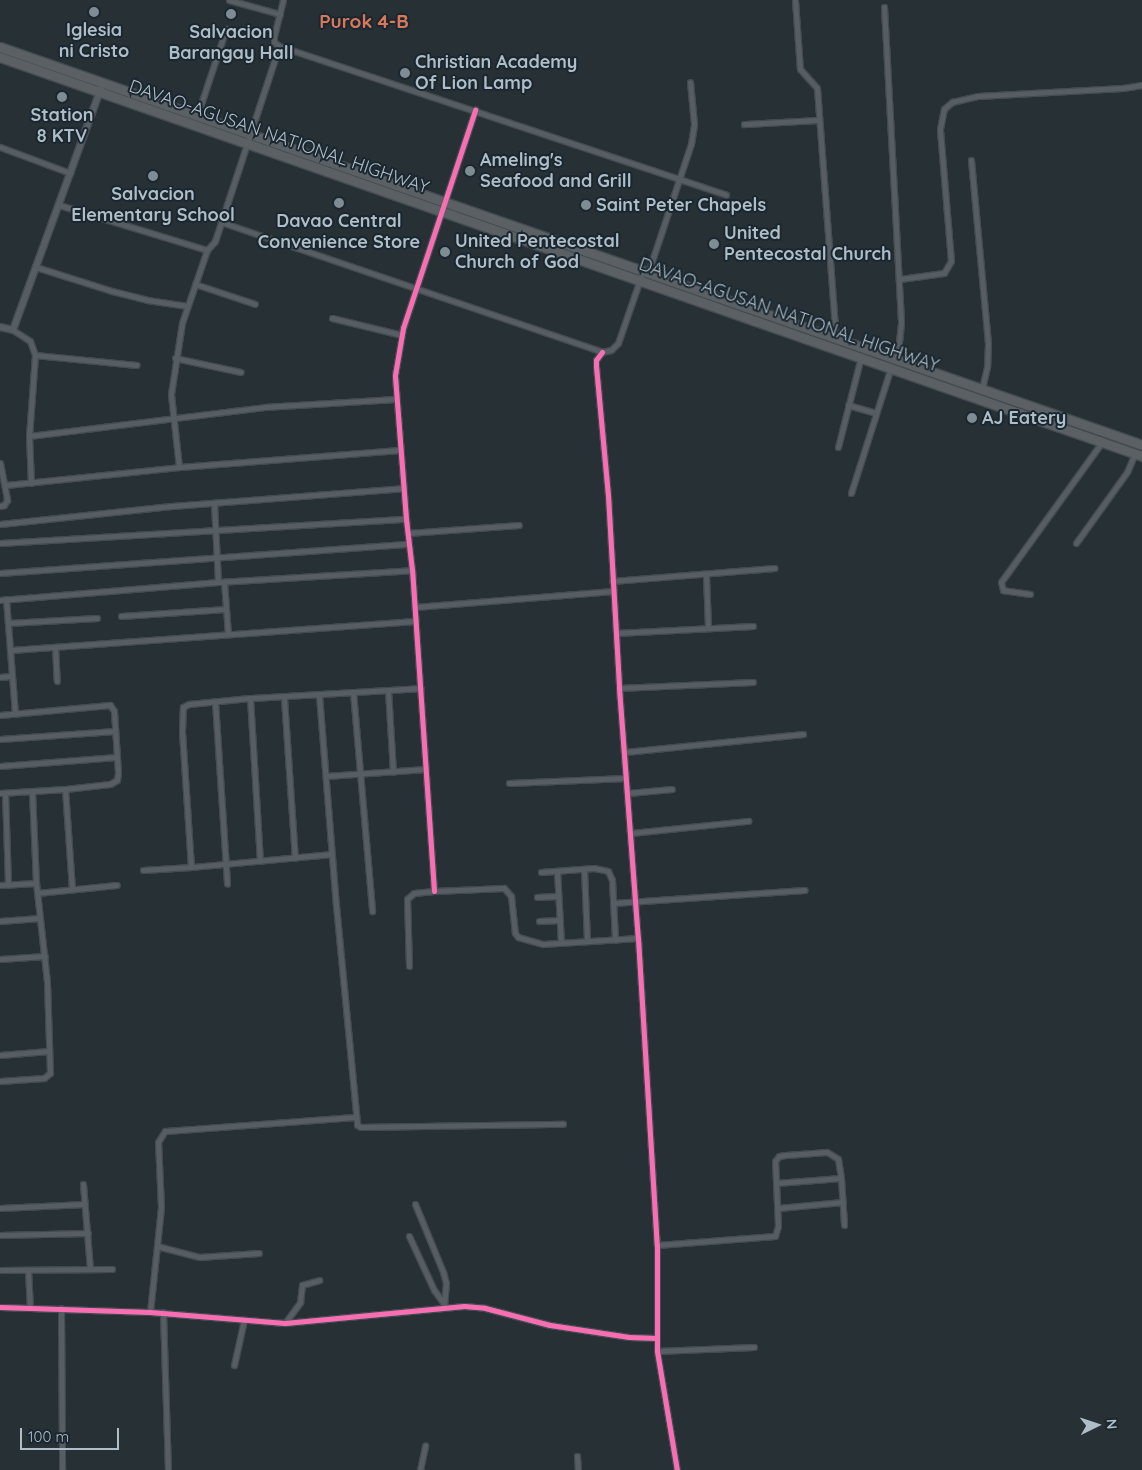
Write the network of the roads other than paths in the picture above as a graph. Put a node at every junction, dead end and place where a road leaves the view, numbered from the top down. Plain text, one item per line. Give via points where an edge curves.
1 (229, 0) edge
2 (283, 0) edge
3 (795, 0) edge
4 (884, 6) dead end
5 (280, 14) junction
6 (226, 29) dead end
7 (279, 46) junction
8 (0, 47) edge
9 (0, 57) edge
10 (33, 64) junction
11 (690, 82) dead end
12 (1142, 85) edge
13 (101, 88) junction
14 (475, 110) junction
15 (172, 112) junction
16 (197, 116) junction
17 (819, 120) junction
18 (744, 124) dead end
19 (248, 139) junction
20 (0, 147) edge
21 (971, 160) dead end
22 (70, 173) junction
23 (679, 181) junction
24 (726, 195) dead end
25 (59, 205) junction
26 (443, 206) junction
27 (221, 222) junction
28 (207, 250) junction
29 (36, 267) junction
30 (644, 275) junction
31 (900, 279) junction
32 (195, 284) junction
33 (415, 289) junction
34 (255, 304) dead end
35 (188, 306) junction
36 (332, 318) dead end
37 (0, 327) edge
38 (13, 330) junction
39 (402, 335) junction
40 (835, 343) junction
41 (602, 352) junction
42 (35, 355) junction
43 (861, 357) junction
44 (175, 358) junction
45 (893, 363) junction
46 (137, 365) dead end
47 (241, 372) dead end
48 (982, 389) junction
49 (396, 399) junction
50 (1007, 403) junction
51 (848, 405) junction
52 (876, 414) junction
53 (172, 418) junction
54 (29, 436) junction
55 (1102, 442) junction
56 (1142, 445) edge
57 (838, 447) dead end
58 (400, 450) junction
59 (1138, 454) edge
60 (0, 463) edge
61 (178, 467) junction
62 (31, 483) junction
63 (6, 485) junction
64 (403, 488) junction
65 (851, 493) dead end
66 (214, 502) junction
67 (0, 506) edge
68 (406, 519) junction
69 (0, 524) edge
70 (519, 525) dead end
71 (215, 529) junction
72 (408, 533) junction
73 (0, 543) edge
74 (1076, 543) dead end
75 (409, 544) junction
76 (217, 557) junction
77 (774, 568) dead end
78 (412, 570) junction
79 (0, 573) edge
80 (706, 575) junction
81 (612, 581) junction
82 (221, 582) junction
83 (613, 590) junction
84 (1030, 594) dead end
85 (3, 599) edge
86 (415, 608) junction
87 (226, 609) junction
88 (121, 616) dead end
89 (97, 618) dead end
90 (416, 621) junction
91 (8, 623) junction
92 (753, 626) dead end
93 (708, 628) junction
94 (616, 633) junction
95 (228, 634) junction
96 (55, 647) junction
97 (10, 650) junction
98 (11, 676) junction
99 (0, 677) edge
100 (57, 681) dead end
101 (753, 682) dead end
102 (421, 688) junction
103 (619, 688) junction
104 (388, 690) junction
105 (353, 692) junction
106 (319, 695) junction
107 (250, 698) junction
108 (284, 698) junction
109 (215, 702) junction
110 (14, 714) junction
111 (0, 715) edge
112 (115, 731) junction
113 (803, 734) dead end
114 (0, 739) edge
115 (625, 752) junction
116 (117, 757) junction
117 (0, 766) edge
118 (426, 769) junction
119 (393, 772) junction
120 (359, 773) junction
121 (326, 776) junction
122 (626, 778) junction
123 (509, 783) dead end
124 (65, 789) junction
125 (672, 789) dead end
126 (32, 792) junction
127 (3, 793) edge
128 (628, 793) junction
129 (748, 821) dead end
130 (630, 833) junction
131 (332, 854) junction
132 (295, 858) junction
133 (260, 861) junction
134 (226, 864) junction
135 (191, 867) junction
136 (584, 869) junction
137 (142, 870) dead end
138 (557, 871) junction
139 (540, 872) dead end
140 (36, 883) junction
141 (227, 884) dead end
142 (0, 885) edge
143 (8, 885) junction
144 (117, 885) dead end
145 (72, 889) junction
146 (806, 890) dead end
147 (434, 891) junction
148 (37, 893) junction
149 (558, 896) junction
150 (537, 897) dead end
151 (634, 901) junction
152 (613, 903) junction
153 (372, 911) dead end
154 (40, 918) junction
155 (560, 920) junction
156 (0, 921) edge
157 (539, 921) dead end
158 (638, 938) junction
159 (615, 940) junction
160 (587, 941) junction
161 (561, 943) junction
162 (45, 956) junction
163 (0, 959) edge
164 (409, 966) dead end
165 (49, 1051) junction
166 (0, 1055) edge
167 (0, 1081) edge
168 (355, 1117) junction
169 (563, 1124) dead end
170 (842, 1178) junction
171 (776, 1183) junction
172 (83, 1184) dead end
173 (843, 1202) junction
174 (85, 1204) junction
175 (415, 1204) dead end
176 (0, 1208) edge
177 (778, 1208) junction
178 (844, 1225) dead end
179 (88, 1232) junction
180 (0, 1235) edge
181 (409, 1236) dead end
182 (157, 1246) junction
183 (657, 1246) junction
184 (259, 1253) dead end
185 (90, 1269) junction
186 (112, 1269) dead end
187 (0, 1270) edge
188 (28, 1270) junction
189 (319, 1280) dead end
190 (444, 1306) junction
191 (0, 1307) edge
192 (30, 1308) junction
193 (60, 1308) junction
194 (150, 1312) junction
195 (163, 1312) junction
196 (244, 1320) junction
197 (285, 1323) junction
198 (657, 1338) junction
199 (754, 1347) dead end
200 (657, 1351) junction
201 (234, 1365) dead end
202 (424, 1446) dead end
203 (577, 1456) dead end
204 (62, 1470) edge
205 (168, 1470) edge
206 (420, 1470) edge
207 (578, 1470) edge
208 (677, 1470) edge

1 - 5 street
2 - 5 street
3 - 17 street via 800,69 817,88
4 - 31 street
5 - 7 street via 273,39
6 - 16 street
7 - 14 street
7 - 19 street
8 - 10 highway, DAVAO-AGUSAN NATIONAL HIGHWAY
9 - 10 highway, DAVAO-AGUSAN NATIONAL HIGHWAY
10 - 13 highway, DAVAO-AGUSAN NATIONAL HIGHWAY
11 - 23 street via 693,135
12 - 31 street via 978,96 952,102 944,109 940,129 951,260 944,273
13 - 15 highway, DAVAO-AGUSAN NATIONAL HIGHWAY
13 - 22 street
14 - 23 street
14 - 26 street
15 - 16 highway, DAVAO-AGUSAN NATIONAL HIGHWAY
15 - 19 highway, DAVAO-AGUSAN NATIONAL HIGHWAY
16 - 19 highway, DAVAO-AGUSAN NATIONAL HIGHWAY
17 - 18 street
17 - 40 street
19 - 26 highway, DAVAO-AGUSAN NATIONAL HIGHWAY
19 - 27 street
20 - 22 street
21 - 48 street via 988,343
22 - 25 street
23 - 24 street
23 - 30 street
25 - 28 street
25 - 29 street
26 - 30 highway, DAVAO-AGUSAN NATIONAL HIGHWAY
26 - 33 street
27 - 28 street via 215,241
27 - 33 street
28 - 32 street
29 - 35 street via 121,294
29 - 38 street
30 - 40 highway, DAVAO-AGUSAN NATIONAL HIGHWAY
30 - 41 street via 618,343 611,350
31 - 45 street via 901,333
32 - 34 street
32 - 35 street
33 - 39 street
33 - 41 street
35 - 44 street
36 - 39 street
37 - 38 street
38 - 42 street via 30,341
39 - 49 street
40 - 43 highway, DAVAO-AGUSAN NATIONAL HIGHWAY
40 - 45 highway, DAVAO-AGUSAN NATIONAL HIGHWAY
41 - 81 street via 596,366
42 - 46 street
42 - 54 street
43 - 45 highway, DAVAO-AGUSAN NATIONAL HIGHWAY
43 - 51 street
44 - 47 street
44 - 53 street
45 - 48 highway, DAVAO-AGUSAN NATIONAL HIGHWAY
45 - 50 highway, DAVAO-AGUSAN NATIONAL HIGHWAY
45 - 52 street
48 - 50 highway, DAVAO-AGUSAN NATIONAL HIGHWAY
49 - 53 street
49 - 58 street
50 - 55 highway, DAVAO-AGUSAN NATIONAL HIGHWAY
50 - 56 highway, DAVAO-AGUSAN NATIONAL HIGHWAY
51 - 52 street
51 - 57 street
52 - 65 street
53 - 54 street
53 - 61 street
54 - 62 street
55 - 59 highway, DAVAO-AGUSAN NATIONAL HIGHWAY
55 - 84 street via 1001,582 1003,590
58 - 61 street
58 - 64 street
59 - 74 street
60 - 63 street
61 - 62 street
62 - 63 street
63 - 67 street via 6,503
64 - 66 street
64 - 68 street
66 - 69 street
66 - 71 street
68 - 71 street
68 - 72 street
70 - 72 street
71 - 73 street
71 - 76 street
72 - 75 street
75 - 76 street
75 - 78 street
76 - 79 street
76 - 82 street
77 - 80 street
78 - 82 street
78 - 86 street
80 - 81 street
80 - 93 street
81 - 83 street
82 - 85 street
82 - 87 street
83 - 86 street
83 - 94 street
85 - 91 street
86 - 90 street
87 - 88 street
87 - 95 street
89 - 91 street
90 - 95 street
90 - 102 street
91 - 97 street
92 - 93 street
93 - 94 street
94 - 103 street
95 - 96 street
96 - 97 street
96 - 100 street
97 - 98 street
98 - 99 street
98 - 110 street
101 - 103 street
102 - 104 street
102 - 118 street
103 - 115 street
104 - 105 street
104 - 119 street
105 - 106 street
105 - 120 street
106 - 108 street
106 - 121 street
107 - 108 street
107 - 109 street
107 - 133 street
108 - 132 street
109 - 134 street
109 - 135 street via 186,704 182,711
110 - 111 street
110 - 112 street via 108,704 114,711
112 - 114 street
112 - 116 street
113 - 115 street
115 - 122 street
116 - 117 street
116 - 124 street via 118,777 115,782
118 - 119 street
118 - 147 street
119 - 120 street
120 - 121 street
120 - 153 street
121 - 131 street
122 - 123 street
122 - 128 street
124 - 126 street
124 - 145 street
125 - 128 street
126 - 127 street
126 - 140 street
127 - 143 street
128 - 130 street
129 - 130 street
130 - 151 street
131 - 132 street
131 - 168 street
132 - 133 street
133 - 134 street
134 - 135 street
134 - 141 street
135 - 137 street
136 - 138 street
136 - 152 street via 603,868 608,871 612,880
136 - 160 street
138 - 139 street
138 - 149 street
140 - 143 street
140 - 148 street
142 - 143 street
144 - 145 street
145 - 148 street
146 - 151 street
147 - 161 street via 504,888 511,896 518,937 542,944
147 - 164 street via 414,893 406,899
148 - 154 street
149 - 150 street
149 - 155 street
151 - 152 street
151 - 158 street
152 - 159 street
154 - 156 street
154 - 162 street
155 - 157 street
155 - 161 street
158 - 159 street
158 - 183 street
159 - 160 street
160 - 161 street
162 - 163 street
162 - 165 street
165 - 166 street
165 - 167 street via 50,1073 46,1077
168 - 169 street via 361,1127
168 - 182 street via 165,1132 158,1142 162,1207
170 - 171 street
170 - 171 street via 840,1165 834,1155 827,1152 786,1154 774,1161
170 - 173 street
171 - 177 street
172 - 174 street
173 - 177 street
173 - 178 street
174 - 176 street
174 - 179 street
175 - 190 street via 443,1272 446,1283
177 - 183 street via 775,1236
179 - 180 street
179 - 185 street
181 - 190 street
182 - 184 street via 199,1257
182 - 194 street
183 - 198 street
185 - 186 street
185 - 188 street
187 - 188 street
188 - 192 street
189 - 197 street via 302,1285 300,1302
190 - 197 street
190 - 198 street via 485,1308 550,1325
191 - 192 street
192 - 193 street
193 - 194 street
193 - 204 street
194 - 195 street
195 - 196 street
195 - 205 street
196 - 197 street
196 - 201 street
198 - 200 street
199 - 200 street
200 - 208 street
202 - 206 street
203 - 207 street

